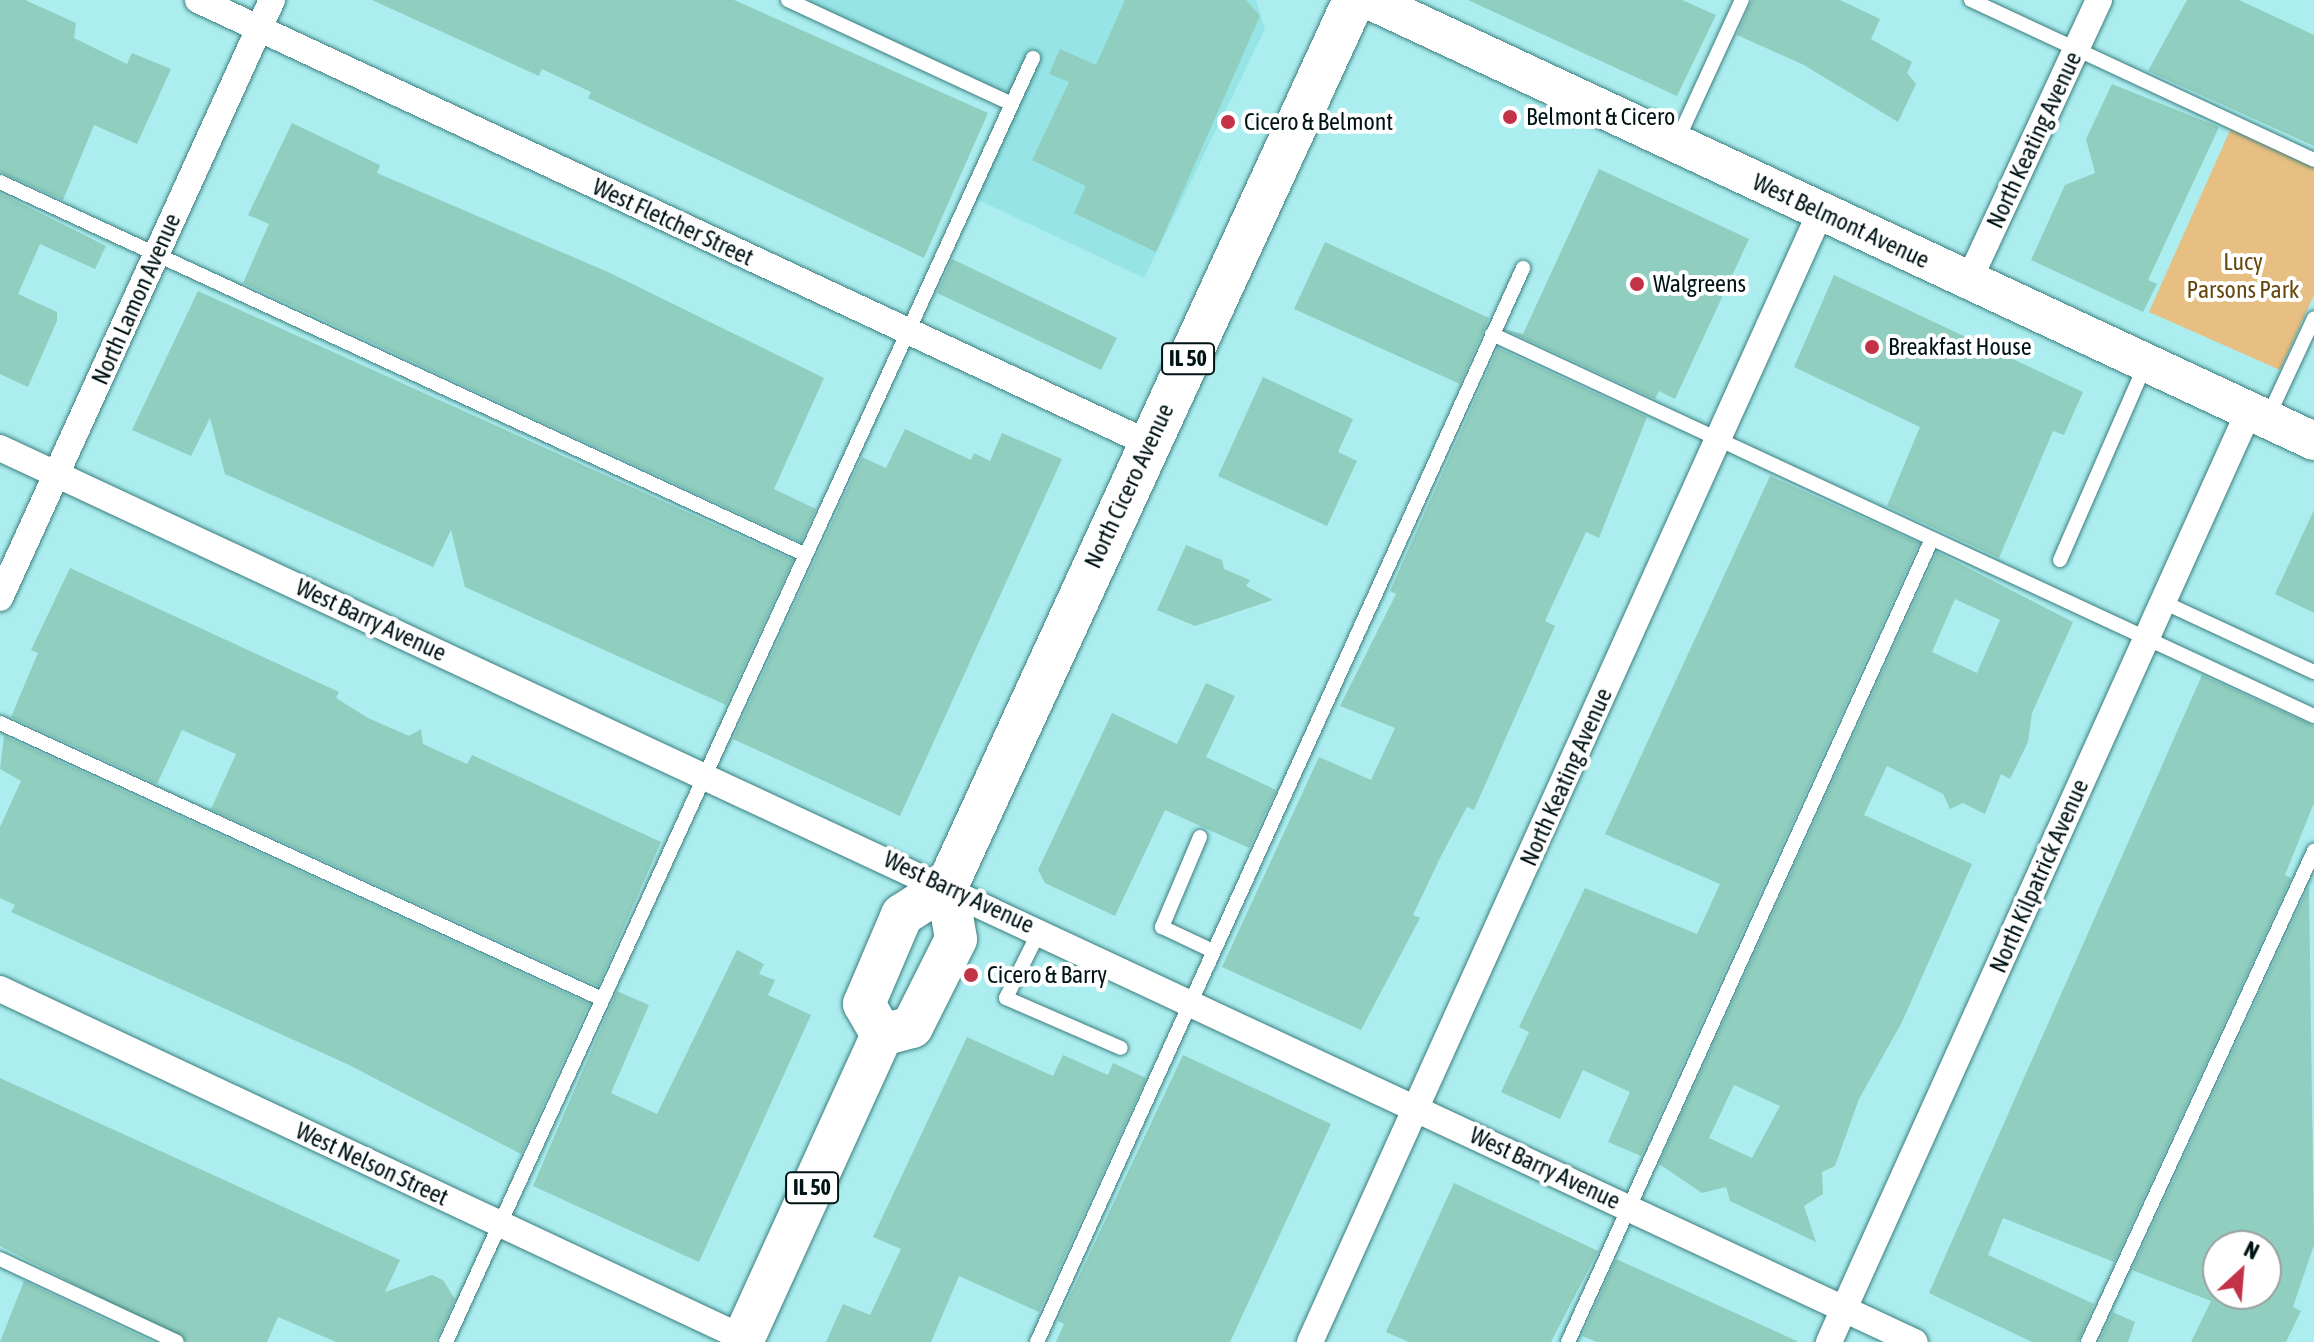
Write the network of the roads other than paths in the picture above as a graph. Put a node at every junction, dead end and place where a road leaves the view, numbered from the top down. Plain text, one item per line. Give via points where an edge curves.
1 (198, 0) edge
2 (272, 0) edge
3 (788, 0) edge
4 (1354, 0) edge
5 (1369, 0) edge
6 (1742, 0) edge
7 (1971, 0) edge
8 (2099, 0) edge
9 (259, 29) junction
10 (2076, 49) junction
11 (1033, 58) dead end
12 (1008, 102) junction
13 (1676, 144) junction
14 (2314, 160) edge
15 (0, 182) edge
16 (1821, 211) junction
17 (156, 254) junction
18 (1523, 268) dead end
19 (1969, 280) junction
20 (2314, 318) edge
21 (905, 330) junction
22 (1492, 334) junction
23 (2147, 363) junction
24 (2258, 415) junction
25 (1718, 440) junction
26 (2314, 441) edge
27 (1148, 443) junction
28 (0, 448) edge
29 (56, 474) junction
30 (1932, 539) junction
31 (804, 554) junction
32 (2060, 560) dead end
33 (0, 598) edge
34 (2163, 602) junction
35 (2146, 638) junction
36 (2314, 672) edge
37 (2314, 716) edge
38 (0, 723) edge
39 (704, 774) junction
40 (1200, 837) dead end
41 (2314, 851) edge
42 (947, 886) junction
43 (1040, 930) junction
44 (1213, 951) junction
45 (0, 989) edge
46 (602, 999) junction
47 (1190, 1001) junction
48 (882, 1035) junction
49 (1121, 1048) dead end
50 (1416, 1107) junction
51 (1629, 1207) junction
52 (500, 1224) junction
53 (0, 1259) edge
54 (1844, 1309) junction
55 (742, 1340) edge
56 (177, 1342) edge
57 (446, 1342) edge
58 (1037, 1342) edge
59 (1310, 1342) edge
60 (1568, 1342) edge
61 (1829, 1342) edge
62 (1915, 1342) edge
63 (2088, 1342) edge

1 - 9 street, West Fletcher Street
2 - 9 street, North Lamon Avenue
3 - 12 lane
4 - 27 main road, North Cicero Avenue / IL 50
5 - 13 main road, West Belmont Avenue
6 - 13 lane
7 - 10 lane
8 - 10 street, North Keating Avenue
9 - 17 street, North Lamon Avenue
9 - 21 street, West Fletcher Street
10 - 14 lane
10 - 19 street, North Keating Avenue
11 - 12 lane
12 - 21 lane
13 - 16 main road, West Belmont Avenue
15 - 17 lane
16 - 19 main road, West Belmont Avenue
16 - 25 street, North Keating Avenue
17 - 29 street, North Lamon Avenue
17 - 31 lane
18 - 22 lane
19 - 23 main road, West Belmont Avenue
20 - 24 lane
21 - 27 street, West Fletcher Street
21 - 31 lane
22 - 25 lane
22 - 44 lane
23 - 24 main road, West Belmont Avenue
23 - 32 lane
24 - 26 main road, West Belmont Avenue
24 - 34 street, North Kilpatrick Avenue
25 - 30 lane
25 - 50 street, North Keating Avenue
27 - 42 main road, North Cicero Avenue / IL 50
28 - 29 street, West Barry Avenue
29 - 33 street, North Lamon Avenue
29 - 39 street, West Barry Avenue
30 - 35 lane
30 - 51 lane
31 - 39 lane
34 - 35 street, North Kilpatrick Avenue
34 - 36 lane
35 - 37 lane
35 - 54 street, North Kilpatrick Avenue
38 - 46 lane
39 - 42 street, West Barry Avenue
39 - 46 lane
40 - 44 lane via 1162,927
41 - 63 lane
42 - 43 street, West Barry Avenue
42 - 48 main road via 956,939 912,1027
42 - 48 main road via 902,915 864,1004
43 - 47 street, West Barry Avenue
43 - 49 lane via 1006,998
44 - 47 lane
45 - 52 street, West Nelson Street
46 - 52 lane
47 - 50 street, West Barry Avenue
47 - 58 lane
48 - 55 main road, IL 50
50 - 51 street, West Barry Avenue
50 - 59 street, North Keating Avenue
51 - 54 street, West Barry Avenue
51 - 60 lane
52 - 55 street, West Nelson Street
52 - 57 lane
53 - 56 lane
54 - 61 street, North Kilpatrick Avenue
54 - 62 street, West Barry Avenue

